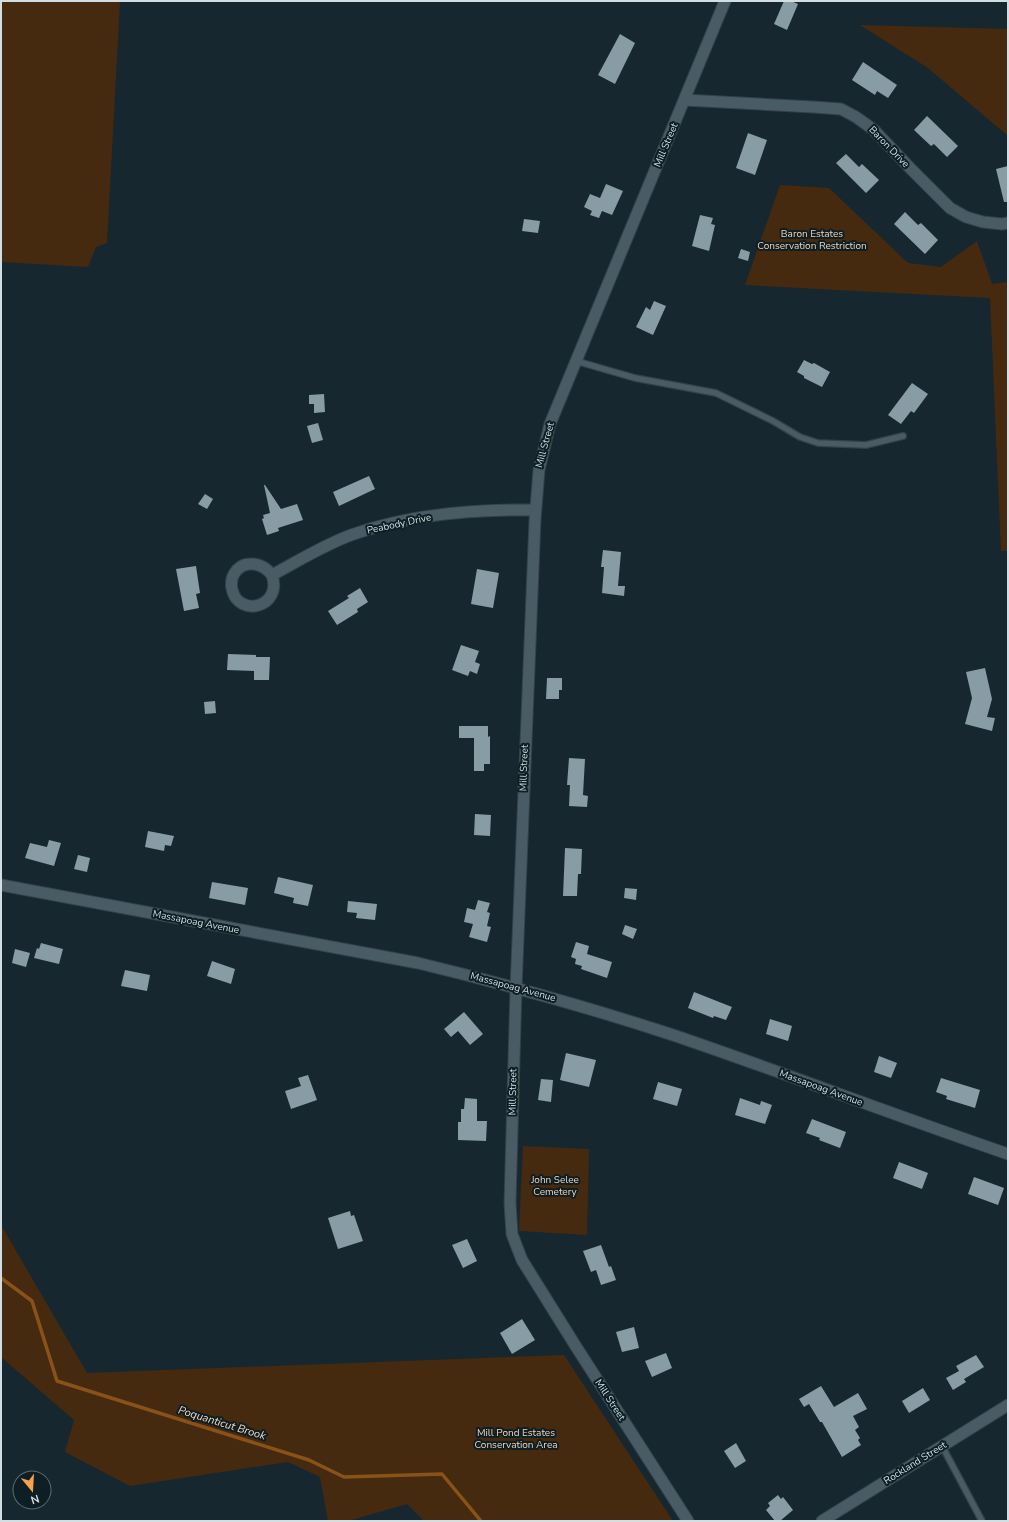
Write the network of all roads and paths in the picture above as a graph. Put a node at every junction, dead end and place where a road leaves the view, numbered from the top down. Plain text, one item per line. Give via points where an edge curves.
1 (725, 1) edge
2 (684, 100) junction
3 (1008, 223) edge
4 (576, 361) junction
5 (903, 436) dead end
6 (535, 510) junction
7 (272, 575) dead end
8 (1, 885) edge
9 (516, 988) junction
10 (1008, 1154) edge
11 (1008, 1405) edge
12 (942, 1446) junction
13 (688, 1521) edge
14 (822, 1521) edge
15 (982, 1521) edge

1 - 2 street, Mill Street
2 - 3 street, Baron Drive via 841,109 874,130 950,208 966,217 983,222
2 - 4 street, Mill Street
4 - 5 lane via 635,378 716,393 800,437 818,443 866,445
4 - 6 street, Mill Street via 545,442 538,470
6 - 7 street, Peabody Drive via 456,512 375,527 323,548
6 - 9 street, Mill Street
8 - 9 street, Massapoag Avenue via 418,963
9 - 10 street, Massapoag Avenue via 677,1036
9 - 13 street, Mill Street via 510,1203 512,1234 522,1260
11 - 12 street, Rockland Street
12 - 14 street, Rockland Street
12 - 15 lane

